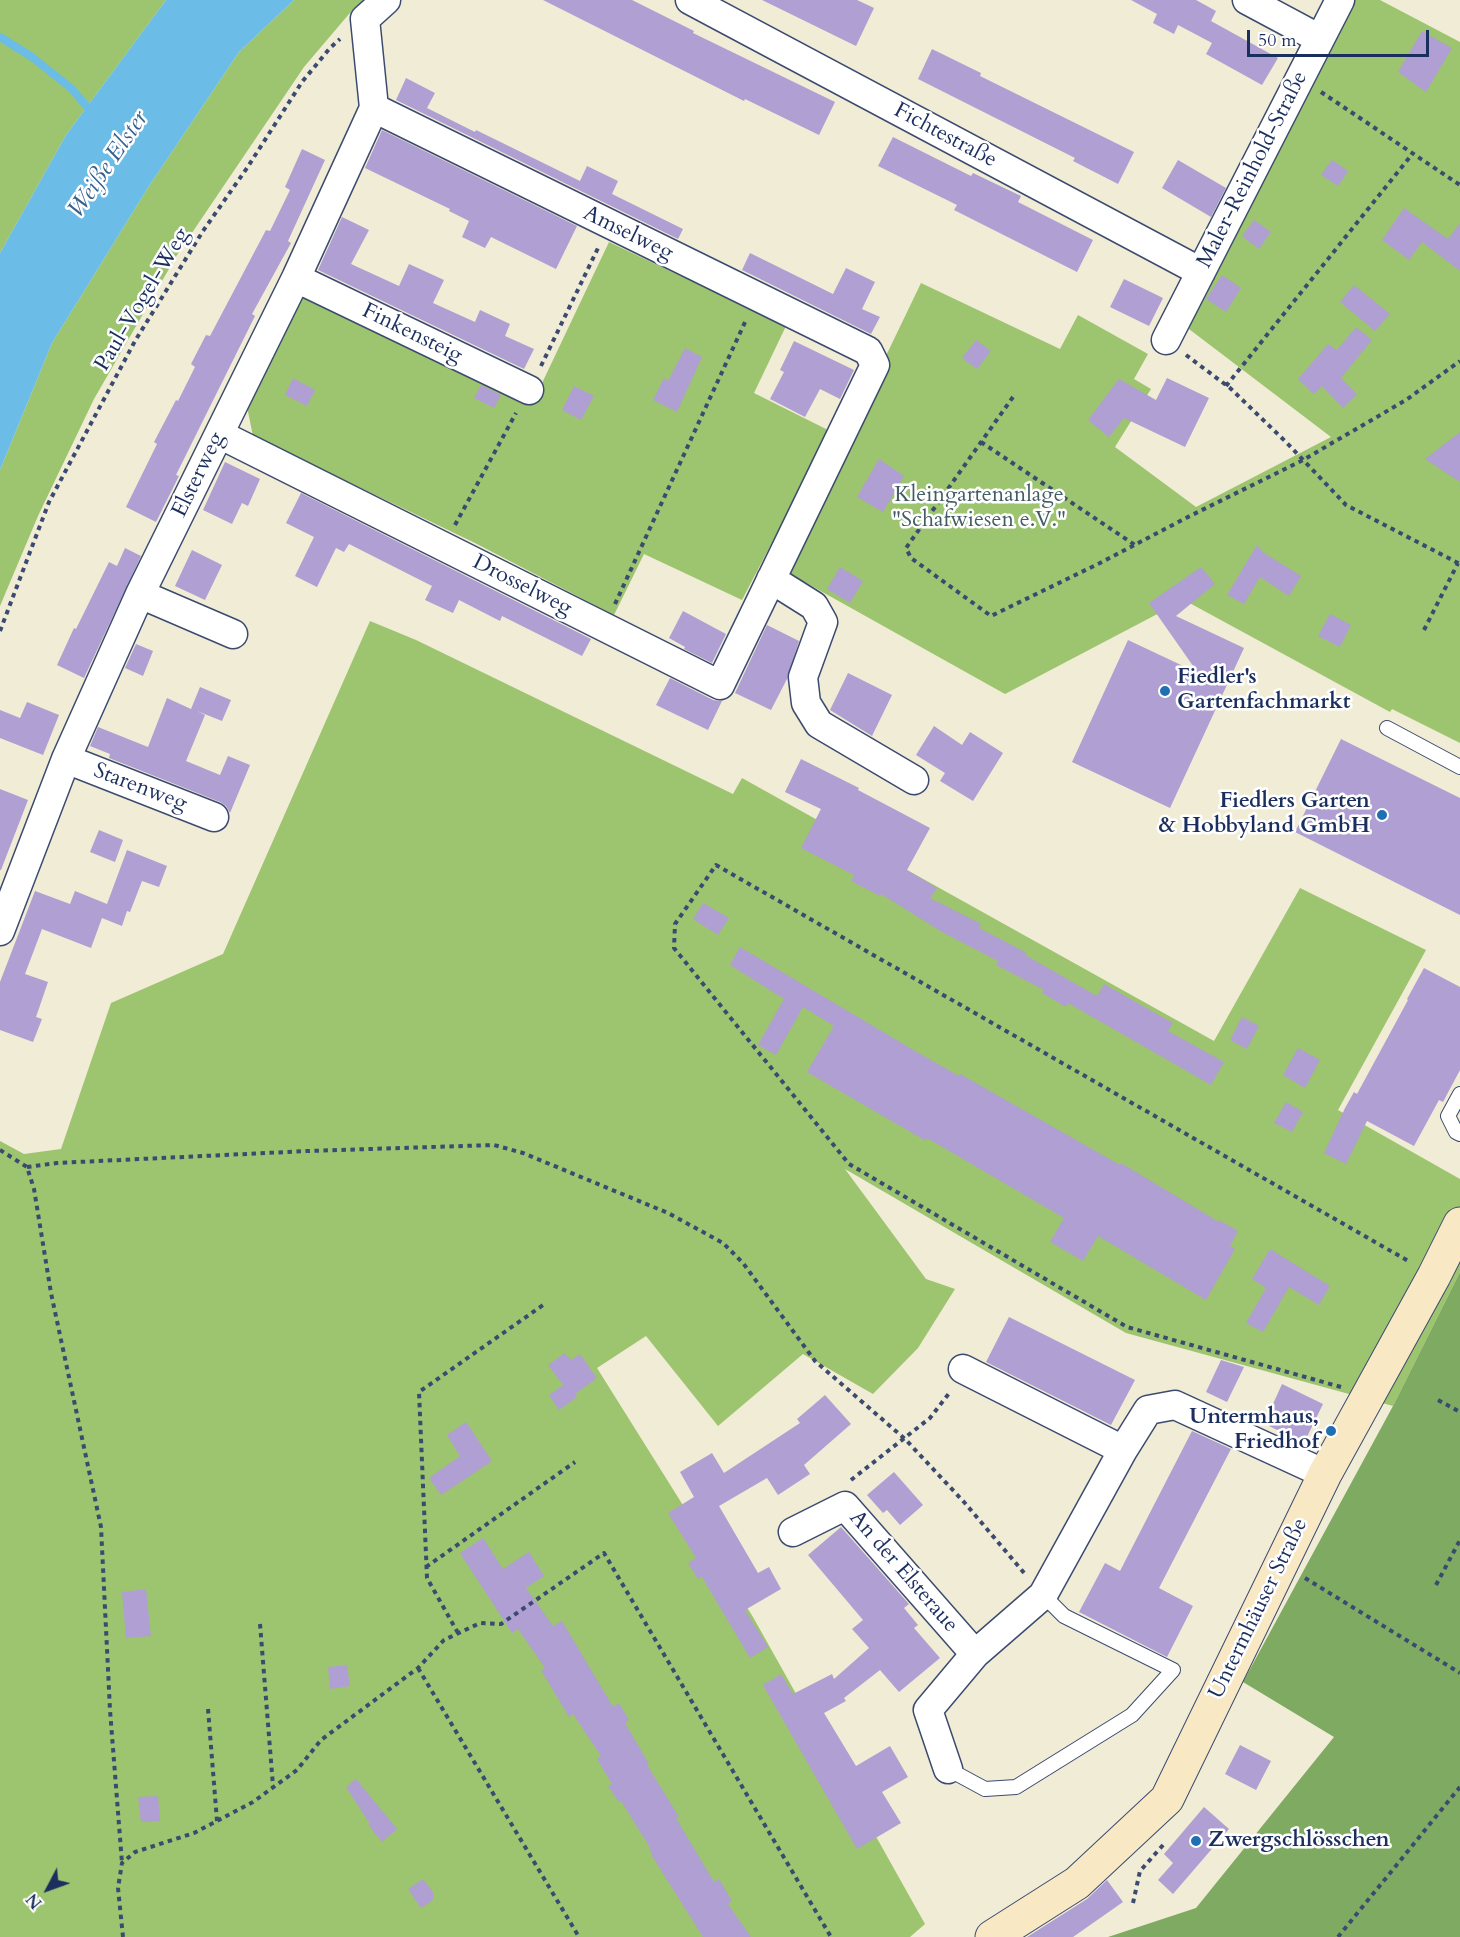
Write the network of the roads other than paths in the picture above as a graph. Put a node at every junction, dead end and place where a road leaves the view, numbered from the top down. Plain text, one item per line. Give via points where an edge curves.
1 (386, 0) edge
2 (690, 0) edge
3 (1246, 0) edge
4 (1340, 0) edge
5 (1320, 39) junction
6 (374, 108) junction
7 (1201, 272) junction
8 (296, 278) junction
9 (1166, 340) road end
10 (875, 365) joint
11 (529, 390) dead end
12 (219, 434) junction
13 (771, 579) junction
14 (140, 594) junction
15 (233, 634) dead end
16 (1387, 728) dead end
17 (66, 759) junction
18 (1460, 767) edge
19 (914, 780) dead end
20 (214, 817) dead end
21 (0, 931) edge
22 (1460, 1094) edge
23 (1460, 1134) edge
24 (1460, 1224) edge
25 (963, 1369) road end
26 (1123, 1450) junction
27 (1325, 1474) junction
28 (793, 1532) dead end
29 (1043, 1595) junction
30 (975, 1654) junction
31 (948, 1769) joint
32 (992, 1937) edge

1 - 6 street via 365,19
2 - 7 street, Fichtestraße
3 - 5 street
4 - 5 street, Maler-Reinhold-Straße
5 - 7 street, Maler-Reinhold-Straße
6 - 8 street, Elsterweg
6 - 10 street, Amselweg via 868,351
7 - 9 street, Maler-Reinhold-Straße
8 - 11 street, Finkensteig
8 - 12 street, Elsterweg
10 - 13 street, Drosselweg
12 - 13 street, Drosselweg via 720,685
12 - 14 street, Elsterweg
13 - 19 street via 814,606 823,622 803,677 806,703 819,724
14 - 15 street
14 - 17 street, Elsterweg
16 - 18 lane
17 - 20 street, Starenweg
17 - 21 street, Elsterweg
22 - 23 lane via 1448,1116
24 - 27 main road, Untermhäuser Straße
25 - 26 street
26 - 27 street, An der Elsteraue via 1148,1410 1175,1405
26 - 29 street, An der Elsteraue
27 - 32 main road, Untermhäuser Straße via 1167,1799 1077,1883
28 - 30 street, An der Elsteraue via 843,1497
29 - 30 street, An der Elsteraue
29 - 31 lane via 1064,1616 1173,1670 1132,1715 1016,1787 985,1789
30 - 31 street, An der Elsteraue via 928,1710

